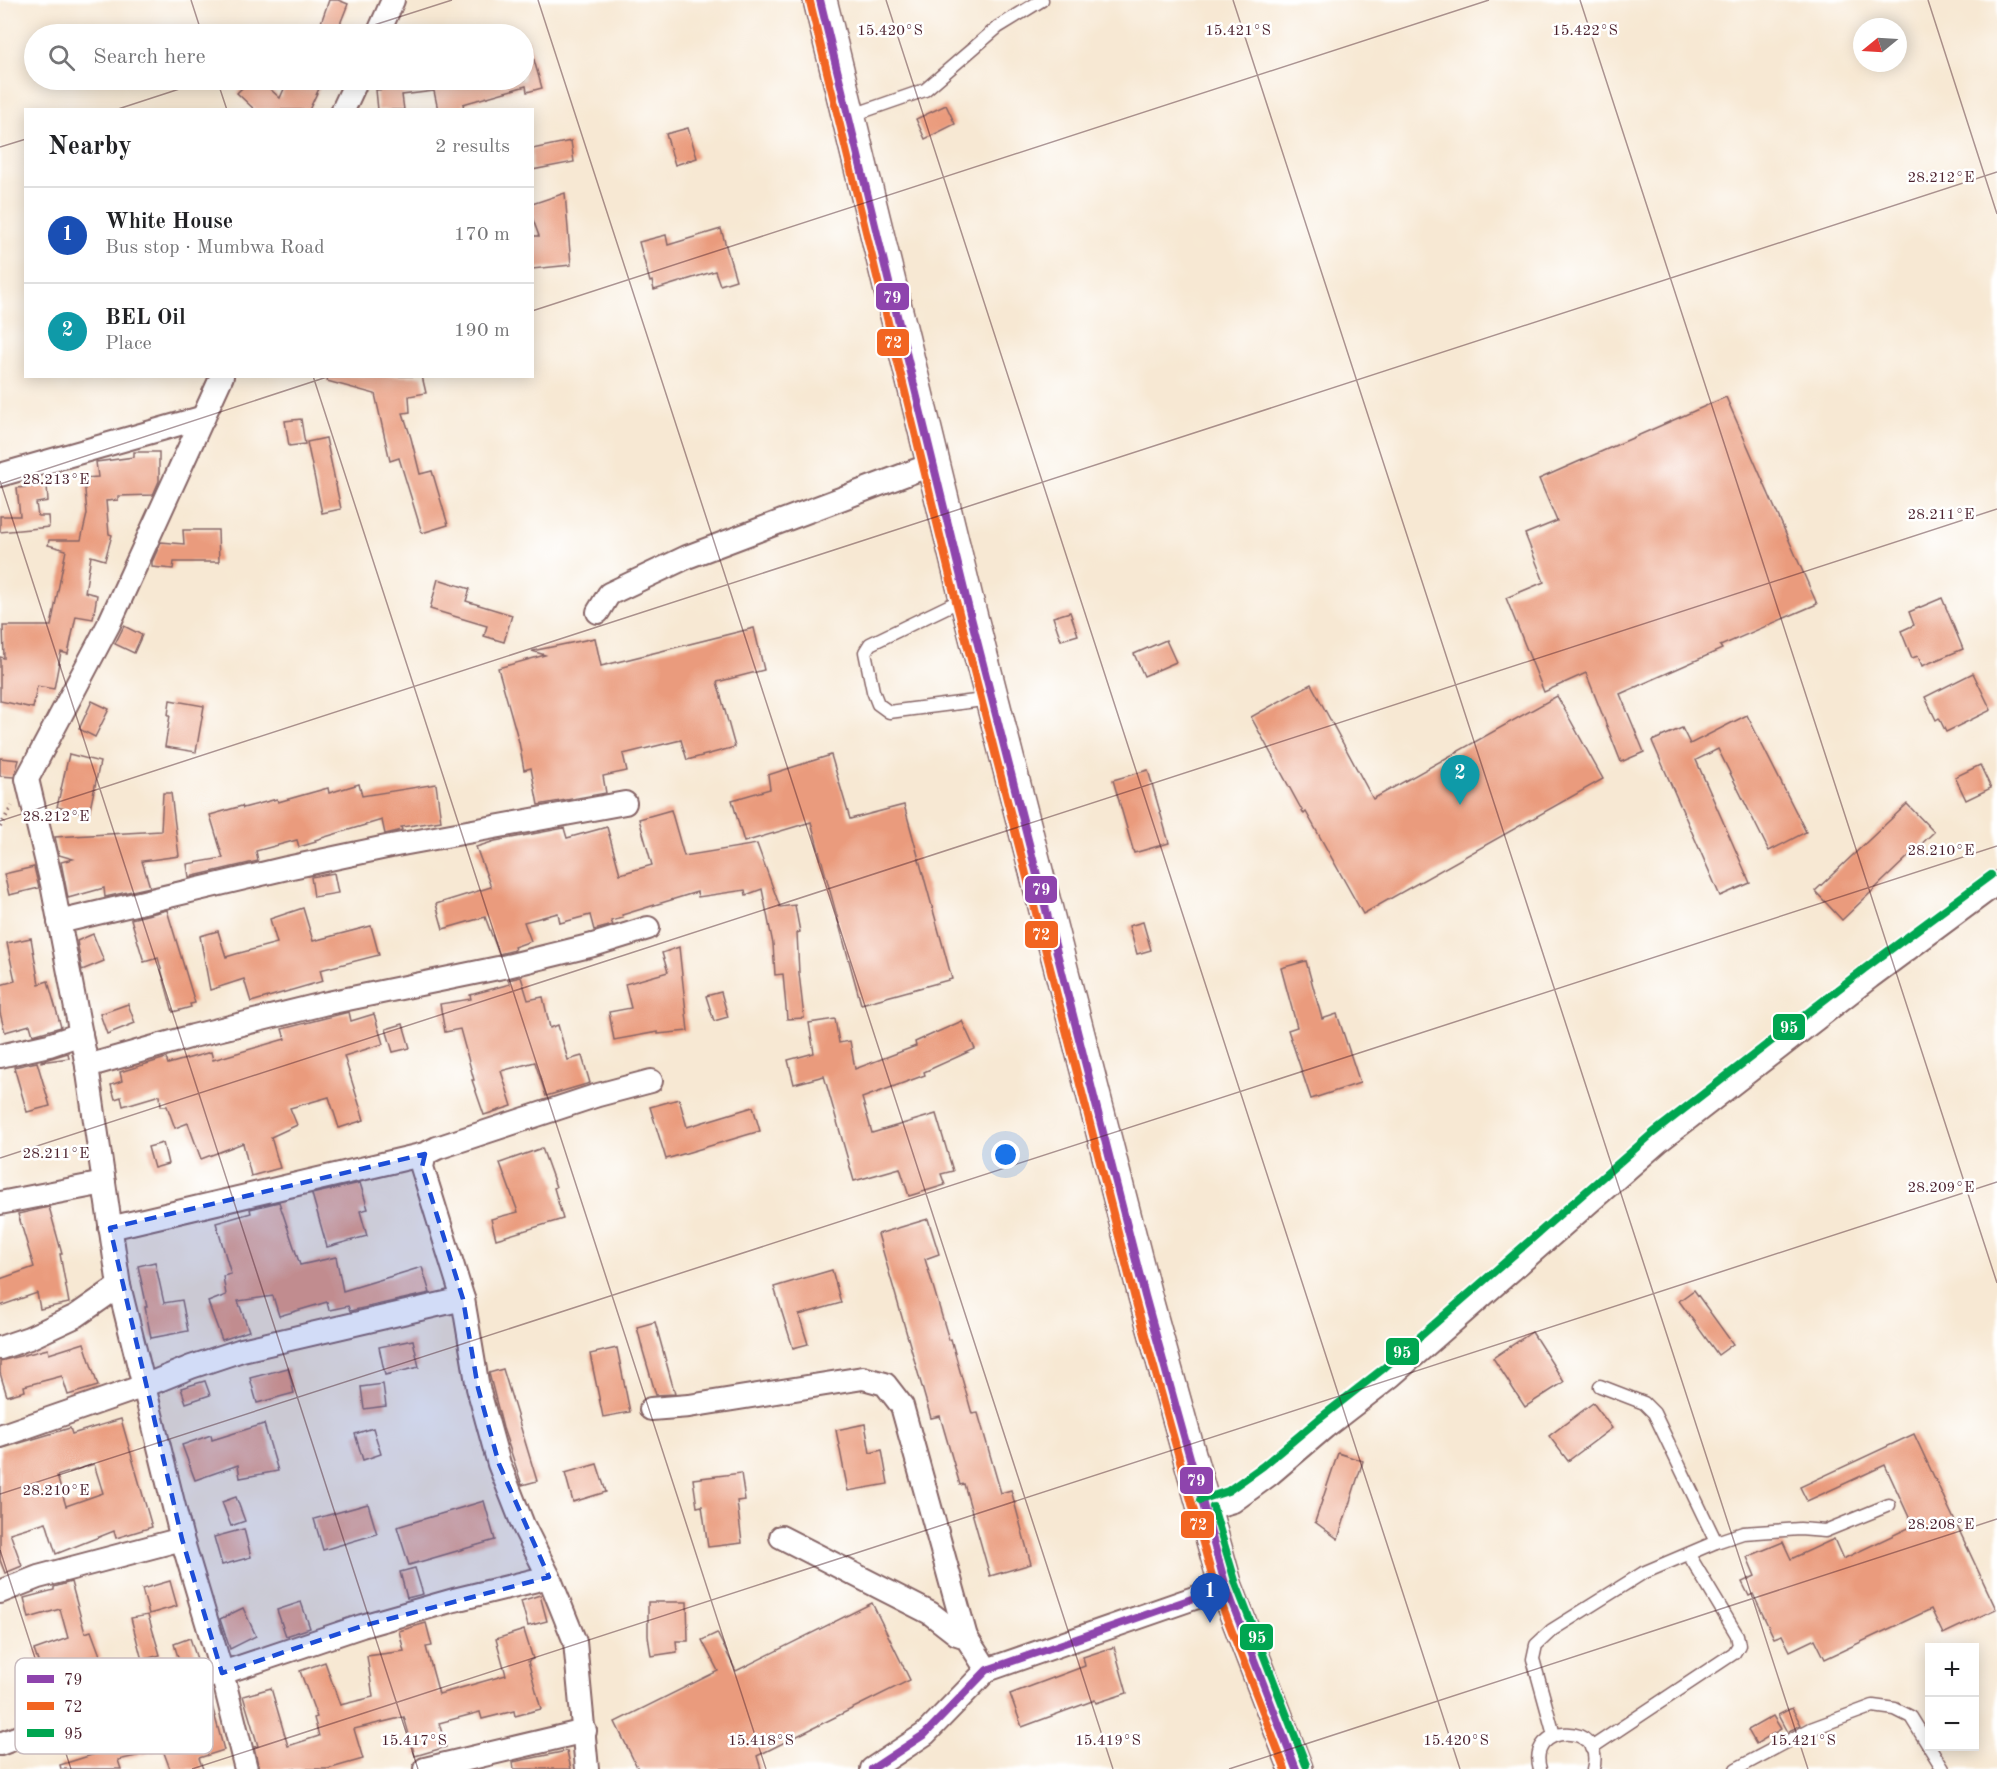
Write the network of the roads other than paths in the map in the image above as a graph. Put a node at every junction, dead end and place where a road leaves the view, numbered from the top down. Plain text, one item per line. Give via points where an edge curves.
1 (393, 0) edge
2 (820, 0) edge
3 (1042, 0) edge
4 (382, 24) edge
5 (352, 90) edge
6 (344, 108) edge
7 (849, 116) junction
8 (221, 378) edge
9 (204, 417) junction
10 (933, 464) junction
11 (0, 475) edge
12 (966, 598) junction
13 (597, 612) dead end
14 (992, 699) junction
15 (625, 803) dead end
16 (1997, 883) edge
17 (59, 922) junction
18 (648, 928) dead end
19 (81, 1034) junction
20 (0, 1056) edge
21 (87, 1066) junction
22 (651, 1081) dead end
23 (425, 1154) junction
24 (104, 1183) junction
25 (0, 1203) edge
26 (110, 1228) junction
27 (119, 1286) junction
28 (463, 1299) junction
29 (0, 1348) edge
30 (144, 1386) junction
31 (1600, 1386) dead end
32 (651, 1409) dead end
33 (0, 1436) edge
34 (1889, 1505) dead end
35 (1203, 1510) junction
36 (781, 1537) dead end
37 (182, 1539) junction
38 (1716, 1542) junction
39 (1689, 1555) junction
40 (549, 1577) junction
41 (1226, 1587) junction
42 (0, 1592) edge
43 (966, 1637) junction
44 (987, 1670) junction
45 (222, 1673) junction
46 (213, 1675) edge
47 (585, 1731) junction
48 (1554, 1735) junction
49 (15, 1738) edge
50 (0, 1744) edge
51 (1592, 1748) junction
52 (246, 1769) edge
53 (425, 1769) edge
54 (587, 1769) edge
55 (872, 1769) edge
56 (1296, 1769) edge
57 (1540, 1769) edge
58 (1593, 1769) edge
59 (1736, 1769) edge
60 (1942, 1769) edge

1 - 4 street
2 - 7 main road
3 - 7 lane via 998,27 925,90
5 - 6 street
7 - 10 main road
8 - 9 street
9 - 11 street
9 - 17 street via 109,624 27,779
10 - 12 main road
10 - 13 street via 687,557 609,594
12 - 14 main road
12 - 14 lane via 870,644 865,652 873,691 878,704 889,712
14 - 35 main road
15 - 17 street via 287,868
16 - 35 street via 1659,1141 1391,1376 1269,1474 1233,1501
17 - 19 street
18 - 21 street via 503,968 322,1004
19 - 20 street
19 - 21 street
21 - 24 street
22 - 23 street via 587,1098
23 - 26 street
23 - 28 street via 422,1167
24 - 25 street
24 - 26 street
26 - 27 street
27 - 29 street via 76,1316
27 - 30 street
28 - 30 street via 242,1350
28 - 40 street via 478,1388 499,1464
30 - 33 street
30 - 37 street
31 - 38 lane via 1644,1403 1654,1413
32 - 43 street via 863,1378 885,1384 902,1406
34 - 38 lane via 1825,1531 1743,1533
35 - 41 main road
36 - 43 street via 930,1613
37 - 42 street via 39,1577
37 - 45 street
38 - 39 lane
39 - 48 lane via 1643,1574 1552,1629 1536,1645 1533,1659
39 - 51 lane via 1737,1635 1739,1645 1734,1653
40 - 45 street via 362,1626
40 - 47 street via 575,1642
41 - 44 street
41 - 56 main road
43 - 44 street
44 - 55 street via 925,1734
45 - 46 street
45 - 52 street
47 - 53 street
47 - 54 street
48 - 51 lane via 1579,1736
48 - 57 lane via 1542,1747
49 - 50 street
51 - 58 lane
59 - 60 lane via 1811,1729 1873,1707 1895,1709 1911,1717

